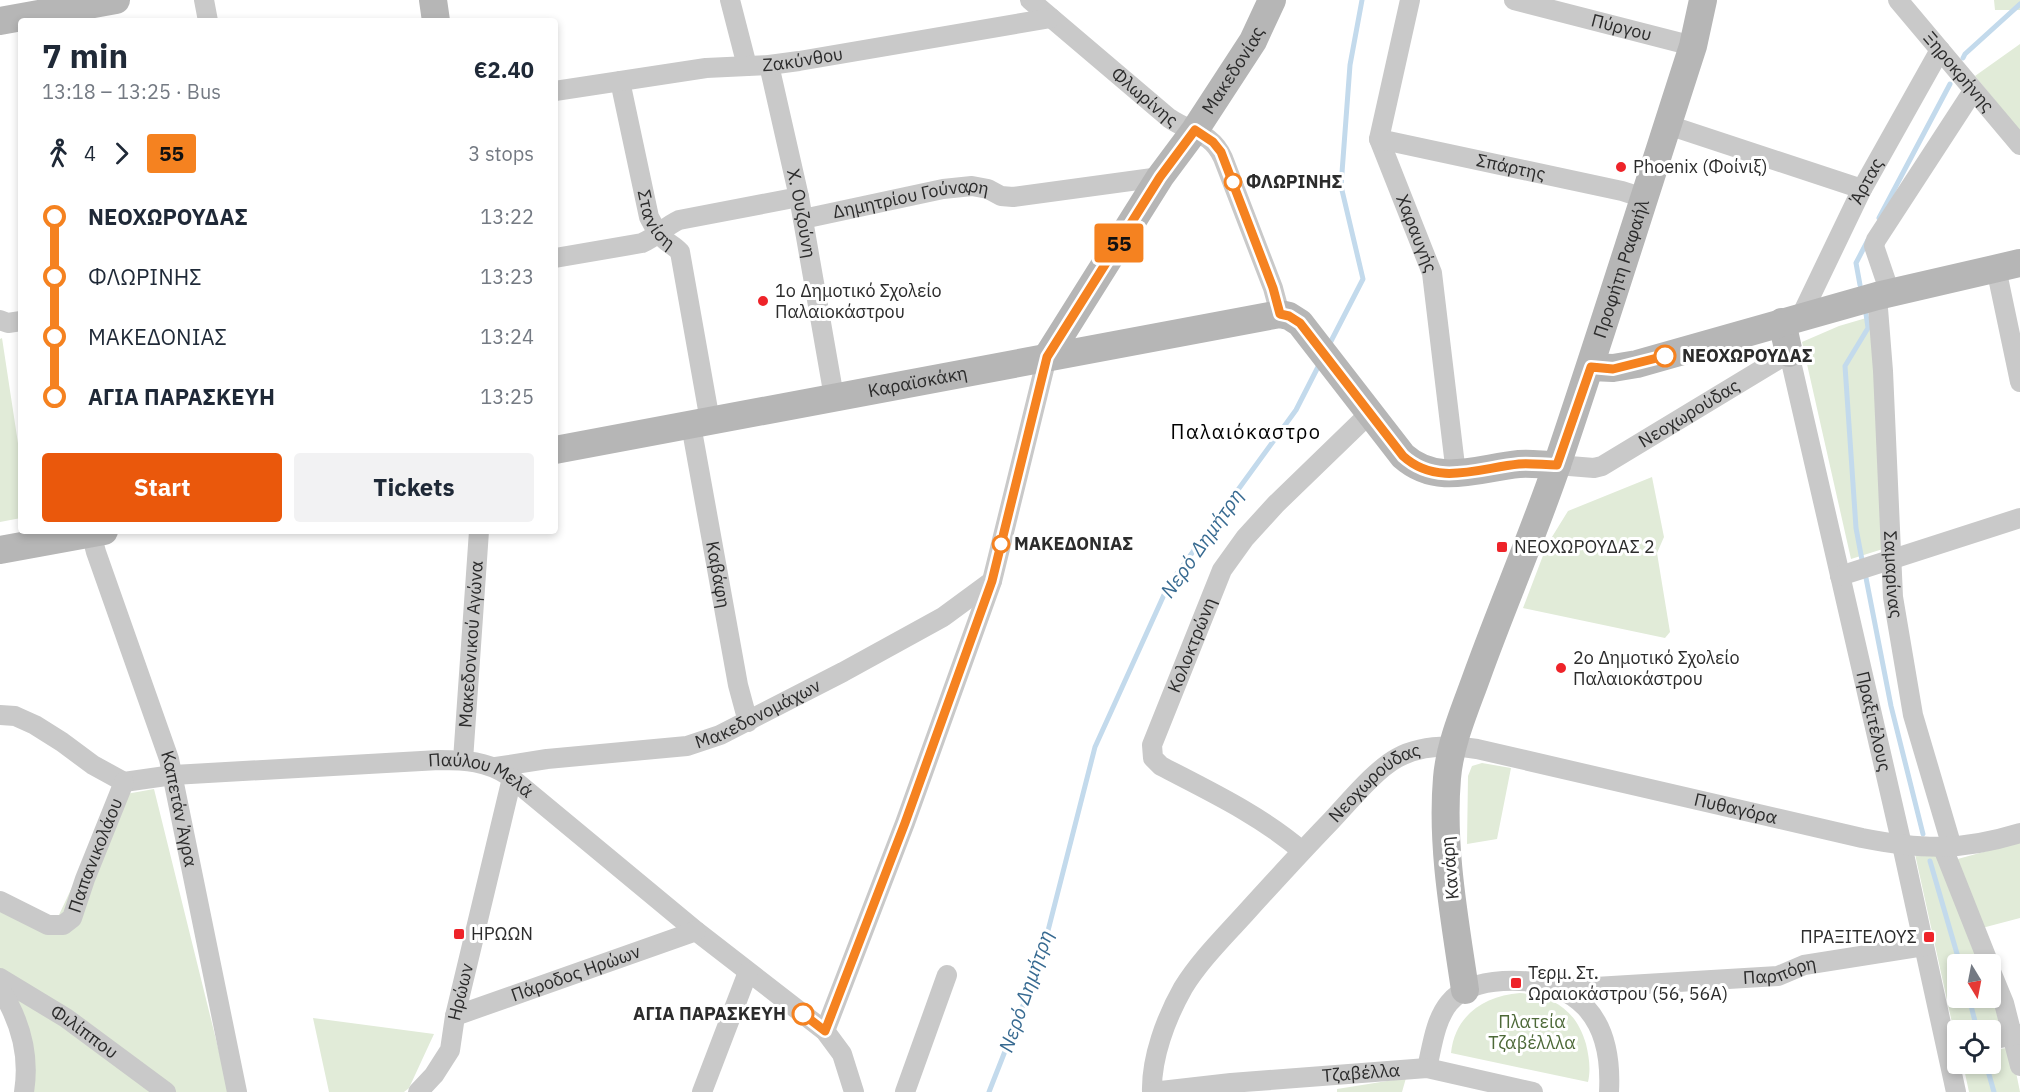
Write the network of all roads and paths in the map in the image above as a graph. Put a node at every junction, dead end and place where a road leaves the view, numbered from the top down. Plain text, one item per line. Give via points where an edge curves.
1 (116, 0) edge
2 (204, 0) edge
3 (730, 0) edge
4 (1030, 0) edge
5 (1272, 0) edge
6 (1410, 0) edge
7 (1514, 0) edge
8 (1702, 0) edge
9 (1898, 0) edge
10 (207, 18) edge
11 (1051, 18) junction
12 (0, 21) edge
13 (1694, 46) junction
14 (1940, 50) junction
15 (769, 65) junction
16 (747, 66) junction
17 (621, 81) junction
18 (558, 91) edge
19 (1973, 91) junction
20 (1668, 125) junction
21 (1195, 130) junction
22 (1379, 139) junction
23 (2020, 145) edge
24 (1160, 177) junction
25 (1862, 189) junction
26 (799, 197) junction
27 (1644, 198) junction
28 (803, 219) junction
29 (658, 232) junction
30 (558, 257) edge
31 (2008, 266) edge
32 (1884, 295) junction
33 (1280, 314) junction
34 (1791, 319) junction
35 (0, 320) edge
36 (18, 321) edge
37 (1789, 352) junction
38 (1047, 357) junction
39 (1591, 367) junction
40 (2020, 382) edge
41 (834, 397) junction
42 (1370, 413) junction
43 (700, 423) junction
44 (558, 449) edge
45 (1557, 465) junction
46 (1456, 474) junction
47 (2020, 518) edge
48 (79, 534) edge
49 (85, 534) edge
50 (479, 534) edge
51 (0, 550) edge
52 (1891, 560) junction
53 (1840, 576) junction
54 (992, 581) junction
55 (0, 715) edge
56 (748, 722) junction
57 (1453, 747) junction
58 (463, 760) junction
59 (504, 772) junction
60 (172, 774) junction
61 (124, 782) junction
62 (2020, 833) edge
63 (1902, 845) junction
64 (1947, 848) junction
65 (1302, 851) junction
66 (0, 901) edge
67 (696, 931) junction
68 (1924, 946) junction
69 (1985, 954) edge
70 (748, 972) junction
71 (947, 975) dead end
72 (0, 978) edge
73 (0, 988) edge
74 (1562, 989) junction
75 (1465, 990) junction
76 (2001, 996) edge
77 (455, 1016) junction
78 (825, 1031) junction
79 (1947, 1031) edge
80 (2017, 1034) edge
81 (2001, 1038) edge
82 (2020, 1066) edge
83 (1427, 1068) junction
84 (1954, 1074) edge
85 (24, 1092) edge
86 (166, 1092) edge
87 (237, 1092) edge
88 (418, 1092) edge
89 (702, 1092) edge
90 (854, 1092) edge
91 (905, 1092) edge
92 (1152, 1092) edge
93 (1533, 1092) edge
94 (1609, 1092) edge
95 (1956, 1092) edge

1 - 12 street
2 - 10 street
3 - 16 street
4 - 11 street, Φλωρίνης
5 - 21 street, Μακεδονίας via 1253,41
6 - 22 street
7 - 13 street, Πύργου
8 - 13 street, Προφήτη Ραφαήλ
9 - 14 street, Ξηροκρήνης
11 - 15 street, Ζακύνθου
11 - 21 street, Φλωρίνης via 1169,118
13 - 20 street, Προφήτη Ραφαήλ
14 - 19 street, Ξηροκρήνης
14 - 25 street, Άρτας
15 - 16 street, Ζακύνθου
15 - 26 street, Χ. Ουζούνη
16 - 17 street, Ζακύνθου
17 - 18 street, Ζακύνθου
17 - 29 street, Στανίση via 649,216
19 - 23 street, Ξηροκρήνης
19 - 32 street, Άρτας via 1876,240
20 - 25 street
20 - 27 street, Προφήτη Ραφαήλ
21 - 24 street, Μακεδονίας
21 - 33 street, Φλωρίνης via 1221,152
22 - 27 street, Σπάρτης
22 - 46 street, Χαραυγής via 1432,273
24 - 28 street, Δημητρίου Γούναρη via 1013,197 972,186 943,189
24 - 38 street, Μακεδονίας
25 - 34 street, Άρτας
26 - 28 street, Χ. Ουζούνη
26 - 29 street via 680,220
27 - 39 street, Προφήτη Ραφαήλ
28 - 41 street, Χ. Ουζούνη
29 - 30 street via 642,243
29 - 43 street, Στανίση via 680,252
31 - 32 street
31 - 40 street
32 - 34 street
32 - 52 street, Σαμαρίνας
33 - 38 street, Καραϊσκάκη
33 - 42 street via 1295,318 1311,335
34 - 37 street
34 - 39 street via 1637,364 1613,369
35 - 36 street
37 - 45 street, Νεοχωρούδας via 1602,466
37 - 53 street, Πραξιτέλους
38 - 41 street, Καραϊσκάκη
38 - 54 street, Μακεδονίας
39 - 45 street
41 - 43 street, Καραϊσκάκη
42 - 46 street via 1414,465 1427,471
42 - 65 street, Κολοκτρώνη via 1276,504 1222,570 1152,746 1153,758 1161,766 1238,807
43 - 44 street, Καραϊσκάκη
43 - 56 street, Καβάφη via 736,673
45 - 46 street via 1523,464
45 - 57 street
47 - 52 street
48 - 51 street
49 - 60 street, Καπετάν Άγρα via 96,552
50 - 58 street, Μακεδονικού Αγώνα
52 - 53 street
52 - 64 street, Σαμαρίνας via 1893,597 1913,715
53 - 63 street, Πραξιτέλους
54 - 56 street, Μακεδονομάχων via 943,617
54 - 78 street, Μακεδονίας
55 - 61 street via 35,725
56 - 59 street, Μακεδονομάχων via 687,746 547,759
57 - 63 street, Πυθαγόρα via 1478,749
57 - 65 street, Νεοχωρούδας via 1426,749 1394,760
57 - 75 street, Κανάρη via 1447,776 1447,839
58 - 59 street, Παύλου Μελά
58 - 60 street, Παύλου Μελά
59 - 67 street, Παύλου Μελά
59 - 77 street, Ηρώων
60 - 61 street, Παύλου Μελά
60 - 87 street, Καπετάν Άγρα
61 - 66 street, Παπανικολάου via 72,918 63,925 48,925
62 - 64 street, Πυθαγόρα
63 - 64 street, Πυθαγόρα
63 - 68 street, Πραξιτέλους
64 - 69 street, Σαμαρίνας
65 - 92 street, Νεοχωρούδας via 1204,959 1184,987 1162,1037
67 - 70 street, Παύλου Μελά
67 - 77 street, Πάροδος Ηρώων
68 - 74 street, Παρπόρη via 1804,965 1778,976
68 - 79 street, Πραξιτέλους
70 - 78 street, Παύλου Μελά
70 - 89 street
71 - 91 street
72 - 86 street, Φιλίππου via 66,1018
73 - 85 street via 10,1004 25,1049
74 - 75 street via 1521,980 1493,981
74 - 94 street via 1585,1006 1598,1026 1606,1049
75 - 83 street via 1451,1000 1442,1015
76 - 80 street
77 - 88 street, Ηρώων via 450,1050
78 - 90 street, Παύλου Μελά via 842,1054
80 - 81 street
80 - 82 street
83 - 92 street, Τζαβέλλα
83 - 93 street, Τζαβέλλα
84 - 95 street, Πραξιτέλους

